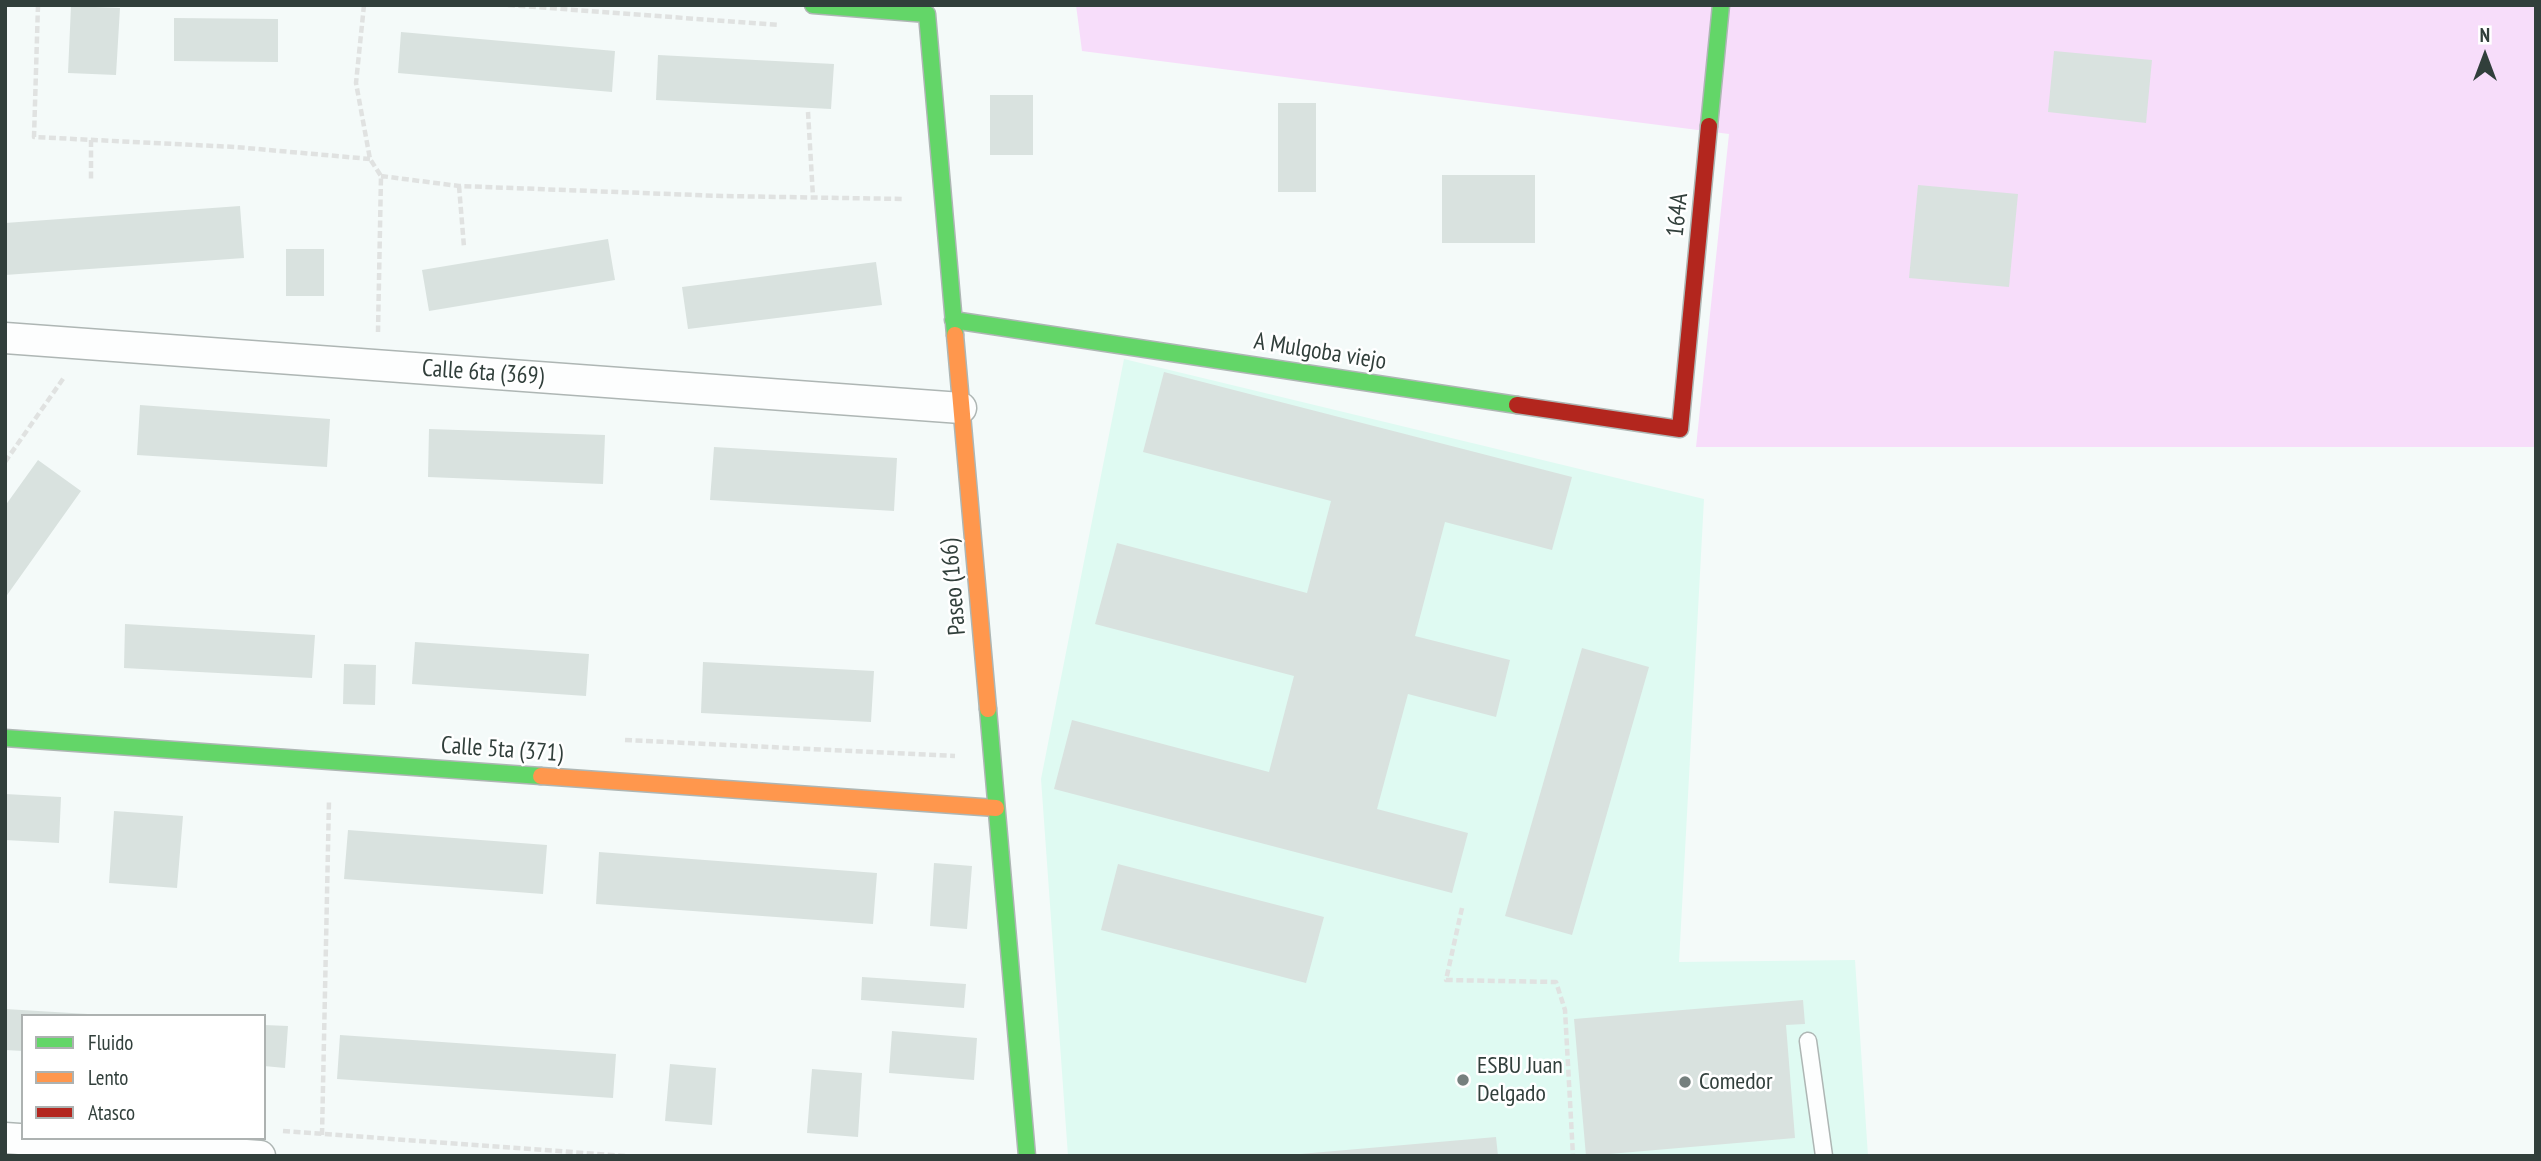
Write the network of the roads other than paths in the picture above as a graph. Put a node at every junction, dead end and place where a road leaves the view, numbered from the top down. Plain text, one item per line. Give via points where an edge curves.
1 (813, 5) edge
2 (1721, 5) edge
3 (953, 320) junction
4 (5, 338) edge
5 (961, 408) junction
6 (1680, 429) joint
7 (5, 738) edge
8 (996, 808) junction
9 (1808, 1041) dead end
10 (33, 1140) edge
11 (260, 1156) edge
12 (1027, 1156) edge
13 (1825, 1156) edge

1 - 3 street, Paseo (166) via 927,14
2 - 6 street, 164A
3 - 5 street, Paseo (166)
3 - 6 street, A Mulgoba viejo
4 - 5 street, Calle 6ta (369)
5 - 8 street, Paseo (166)
7 - 8 street, Calle 5ta (371)
8 - 12 street, Paseo (166)
9 - 13 lane
10 - 11 street

